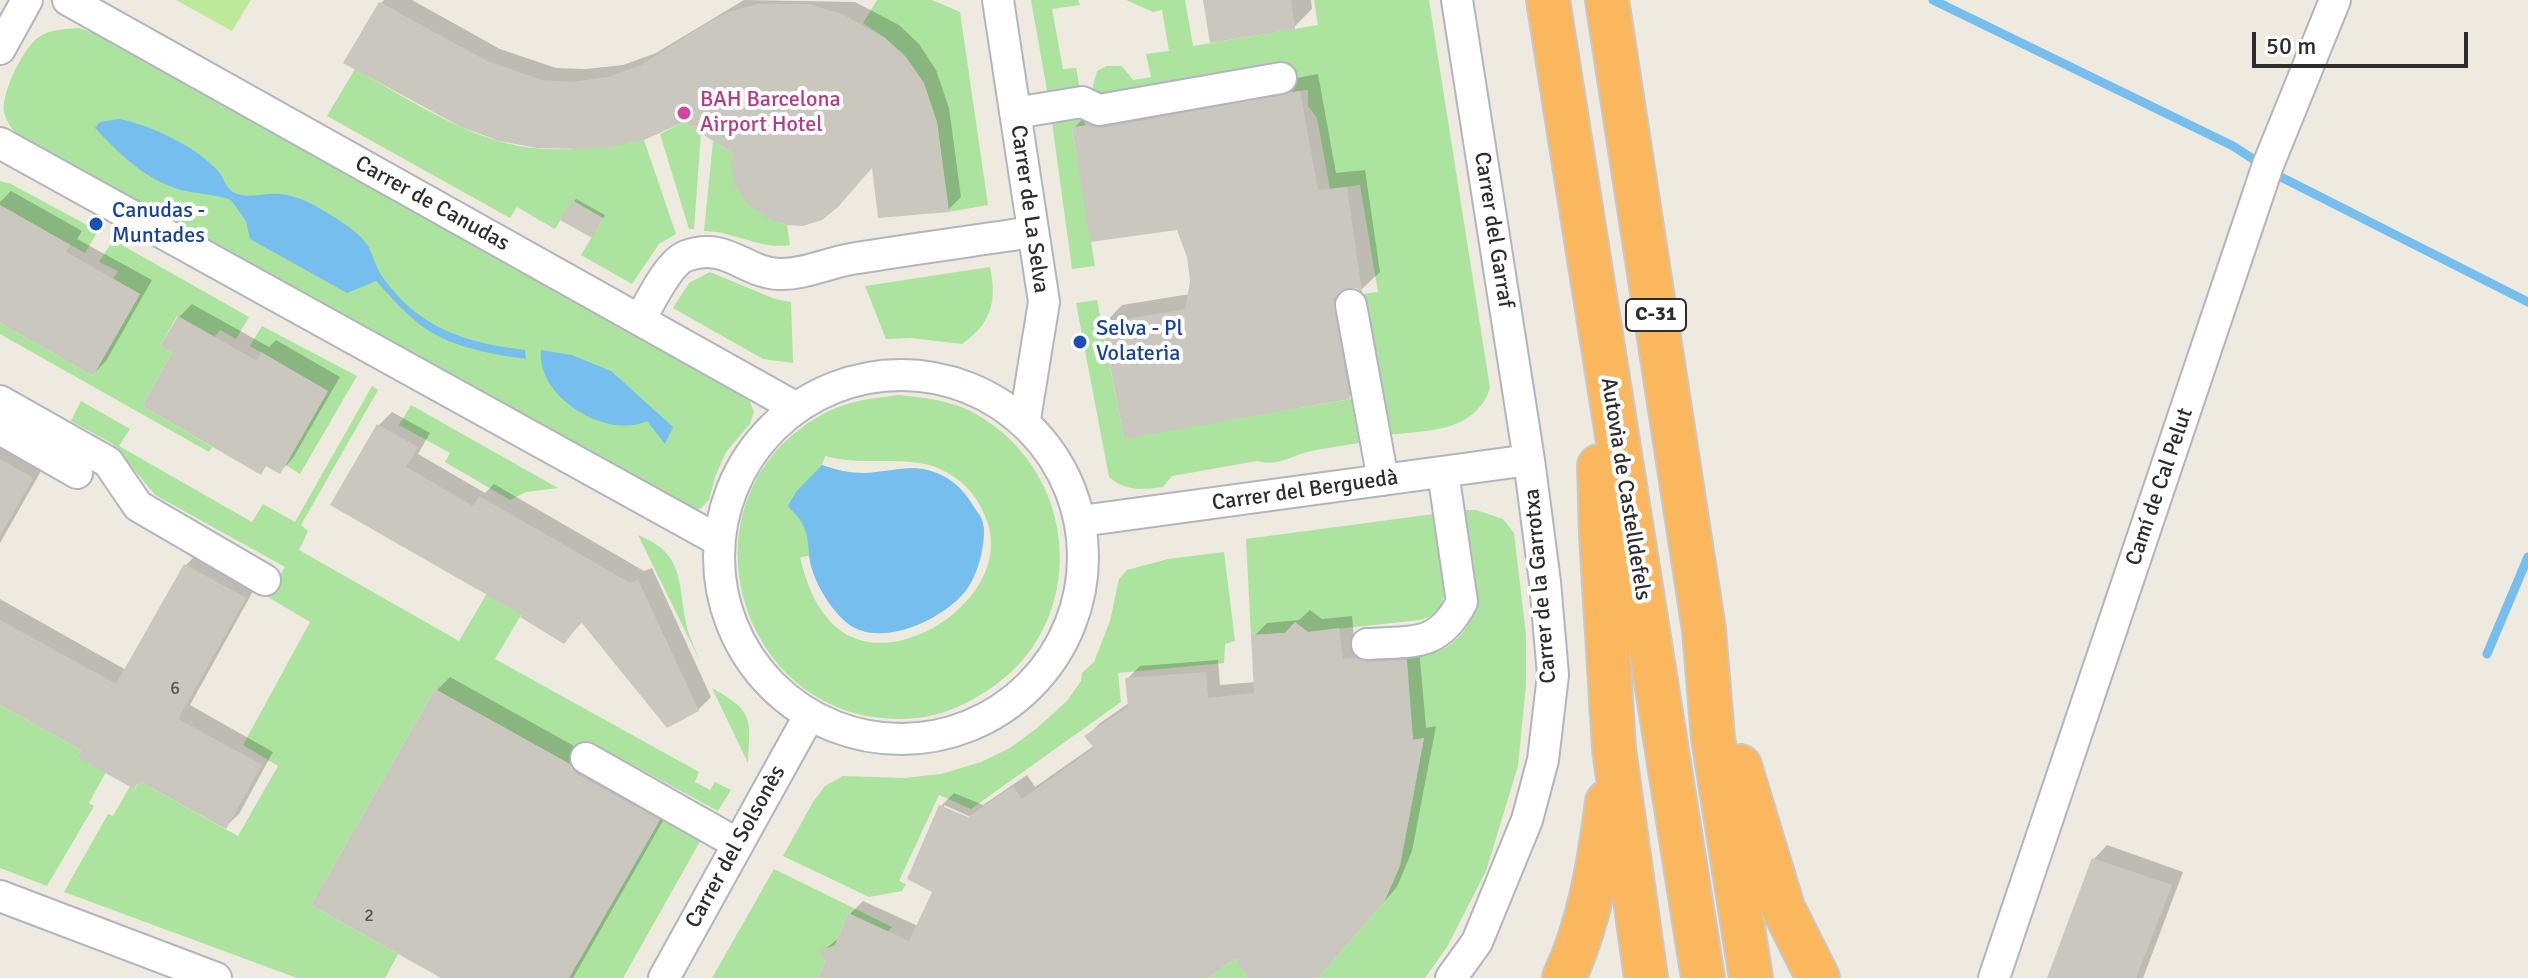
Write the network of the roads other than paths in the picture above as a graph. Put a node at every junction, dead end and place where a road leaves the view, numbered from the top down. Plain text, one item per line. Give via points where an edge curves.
1 (27, 0) edge
2 (68, 0) edge
3 (998, 0) edge
4 (1457, 0) edge
5 (1548, 0) edge
6 (1607, 0) edge
7 (2335, 0) edge
8 (0, 49) edge
9 (1281, 78) dead end
10 (1015, 113) junction
11 (0, 143) edge
12 (1033, 232) junction
13 (1596, 298) junction
14 (1351, 305) dead end
15 (640, 320) junction
16 (0, 401) edge
17 (795, 407) junction
18 (1025, 419) junction
19 (0, 429) edge
20 (1529, 460) junction
21 (1443, 472) junction
22 (77, 473) dead end
23 (1383, 480) junction
24 (1081, 521) junction
25 (718, 540) junction
26 (265, 580) dead end
27 (1704, 630) junction
28 (1367, 644) dead end
29 (809, 716) junction
30 (1614, 749) junction
31 (586, 758) dead end
32 (738, 844) junction
33 (0, 896) edge
34 (216, 978) edge
35 (664, 978) edge
36 (1451, 978) edge
37 (1564, 978) edge
38 (1646, 978) edge
39 (1703, 978) edge
40 (1751, 978) edge
41 (1818, 978) edge
42 (1994, 978) edge

1 - 8 street
2 - 15 street, Carrer de Canudas
3 - 10 street, Carrer de La Selva
4 - 20 street, Carrer del Garraf
5 - 13 highway, Autovia de Castelldefels / C-31
6 - 27 highway, C-31
7 - 42 street, Camí de Cal Pelut via 2268,165
9 - 10 street via 1099,110 1082,102
10 - 12 street, Carrer de La Selva
11 - 25 street
12 - 15 street via 776,274 720,252 700,252 681,257
12 - 18 street, Carrer de La Selva via 1044,302
13 - 30 highway via 1601,535
13 - 39 highway, Autovia de Castelldefels / C-31
14 - 23 street
15 - 17 street, Carrer de Canudas
16 - 26 street via 108,462 138,506
17 - 18 street via 839,384 899,374 936,376 983,392
17 - 25 street via 757,443 730,489
18 - 24 street via 1050,449
19 - 22 street
20 - 21 street, Carrer del Berguedà
20 - 36 street, Carrer de la Garrotxa via 1553,675 1543,760 1527,820 1477,942
21 - 23 street, Carrer del Berguedà
21 - 28 street via 1462,602 1437,635
23 - 24 street, Carrer del Berguedà
24 - 29 street via 1083,574 1071,625 1045,670 1007,706 960,730 910,740 857,735
25 - 29 street via 720,592 738,641 768,684
27 - 40 highway, C-31 via 1713,738
27 - 41 highway via 1783,908
29 - 32 street, Carrer del Solsonès
30 - 37 highway via 1598,874
30 - 38 highway
31 - 32 street
32 - 35 street, Carrer del Solsonès
33 - 34 street

